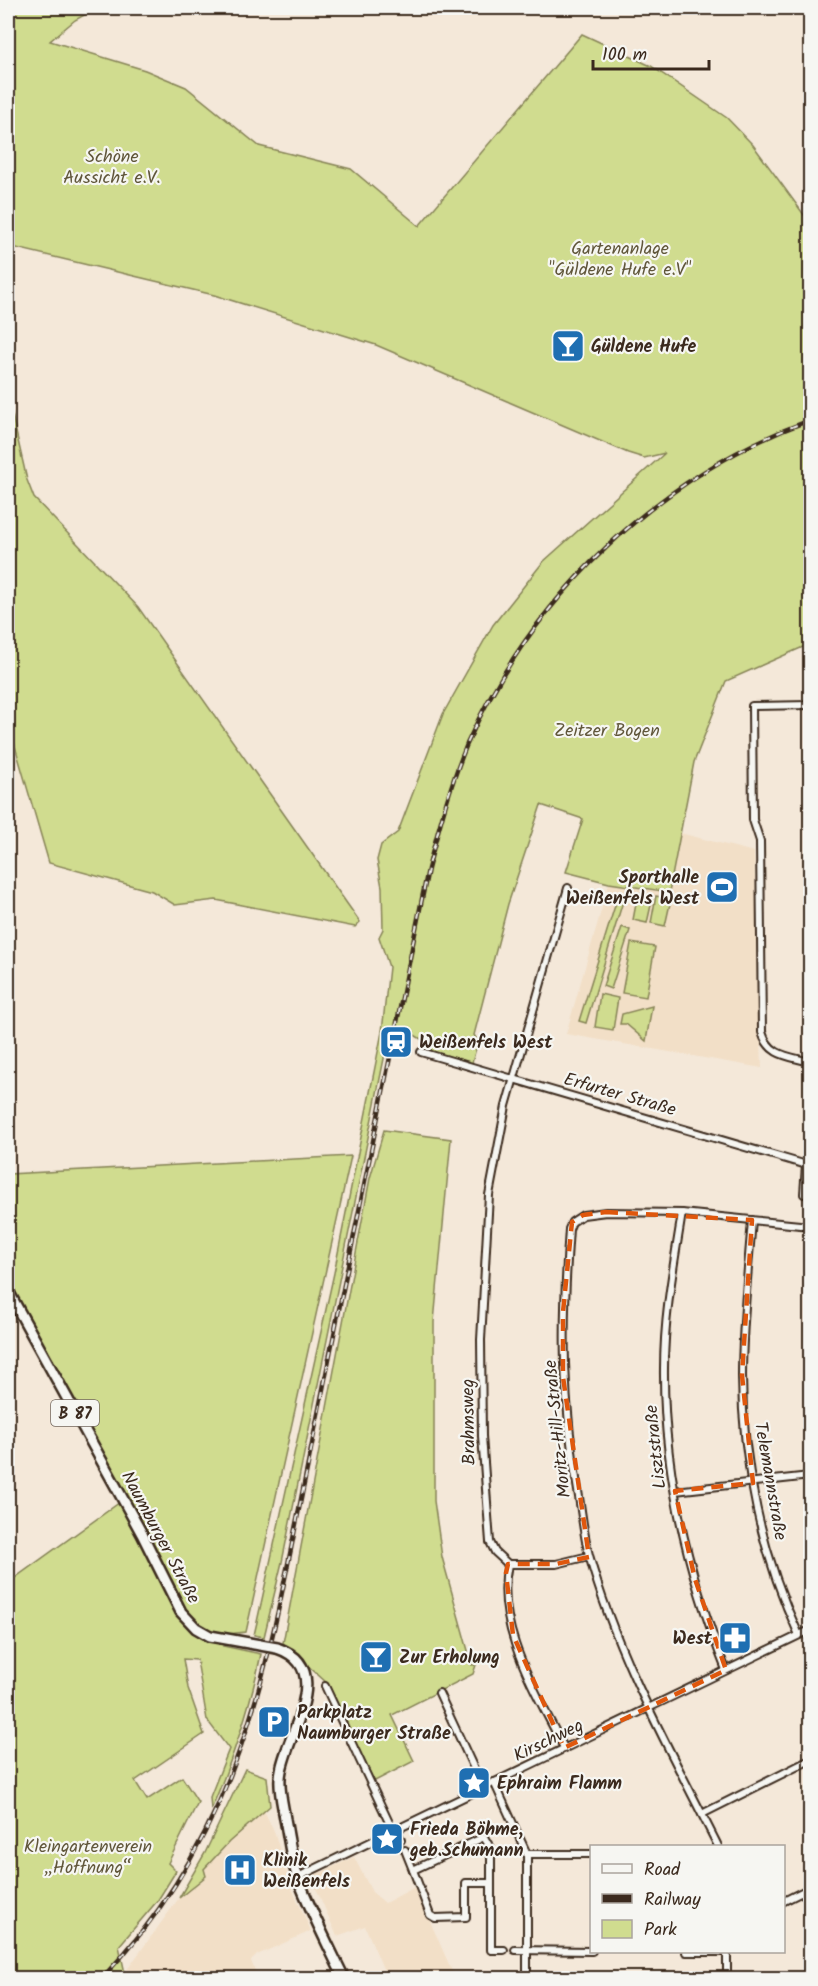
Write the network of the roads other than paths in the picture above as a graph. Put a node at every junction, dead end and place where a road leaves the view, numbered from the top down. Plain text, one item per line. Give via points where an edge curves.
1 (810, 705) edge
2 (567, 888) dead end
3 (422, 1053) dead end
4 (810, 1062) edge
5 (515, 1079) junction
6 (808, 1165) edge
7 (804, 1194) dead end
8 (682, 1213) junction
9 (752, 1220) junction
10 (810, 1226) edge
11 (8, 1291) edge
12 (810, 1476) edge
13 (753, 1483) junction
14 (675, 1491) junction
15 (589, 1556) junction
16 (508, 1564) junction
17 (810, 1629) edge
18 (799, 1635) junction
19 (726, 1670) junction
20 (325, 1686) dead end
21 (439, 1693) dead end
22 (649, 1707) junction
23 (564, 1748) junction
24 (810, 1761) edge
25 (494, 1782) junction
26 (483, 1788) junction
27 (702, 1814) junction
28 (394, 1830) junction
29 (401, 1840) dead end
30 (718, 1845) edge
31 (405, 1850) dead end
32 (527, 1854) junction
33 (590, 1854) edge
34 (413, 1870) junction
35 (298, 1877) junction
36 (491, 1883) junction
37 (810, 1888) edge
38 (785, 1900) edge
39 (504, 1950) dead end
40 (515, 1950) dead end
41 (527, 1950) junction
42 (590, 1951) edge
43 (727, 1953) edge
44 (344, 1978) edge
45 (526, 1978) edge
46 (727, 1978) edge

1 - 4 street via 752,706 752,804 760,841 762,1032 773,1052
2 - 5 street, Brahmsweg
3 - 5 street, Erfurter Straße
5 - 6 street, Erfurter Straße
5 - 16 street, Brahmsweg via 496,1147 489,1195 481,1340 486,1512 492,1548
6 - 7 street
8 - 9 street, Moritz-Hill-Straße
8 - 14 street, Lisztstraße via 664,1366 666,1428
8 - 15 street, Moritz-Hill-Straße via 590,1213 576,1218 569,1229 563,1377 571,1453
9 - 10 street, Moritz-Hill-Straße
9 - 13 street, Telemannstraße via 742,1375
11 - 35 main road, Naumburger Straße / B 87, bridge via 181,1612 196,1628 210,1635 278,1648 299,1664 306,1682 305,1702 280,1776 280,1795
12 - 13 street
13 - 14 street
13 - 18 street, Telemannstraße via 767,1545
14 - 19 street, Lisztstraße via 694,1580
15 - 16 street via 556,1564
15 - 22 street, Moritz-Hill-Straße via 612,1625
16 - 23 street via 506,1596 513,1635
17 - 18 street, Kirschweg
18 - 19 street, Kirschweg
19 - 22 street, Kirschweg
20 - 28 street
21 - 26 street
22 - 23 street, Kirschweg
22 - 27 street, Moritz-Hill-Straße
23 - 25 street, Kirschweg
24 - 27 street
25 - 26 street, Kirschweg
25 - 32 street
26 - 28 street, Kirschweg
27 - 30 street, Moritz-Hill-Straße
28 - 29 street
28 - 35 street, Kirschweg
31 - 34 street
32 - 33 street
32 - 41 street
34 - 36 street via 484,1837 491,1849
34 - 36 street via 430,1915 435,1918 466,1917 466,1883
35 - 44 main road, Naumburger Straße / B 87
36 - 39 street via 491,1950
37 - 38 street
40 - 41 street
41 - 42 street
41 - 45 street
43 - 46 street

